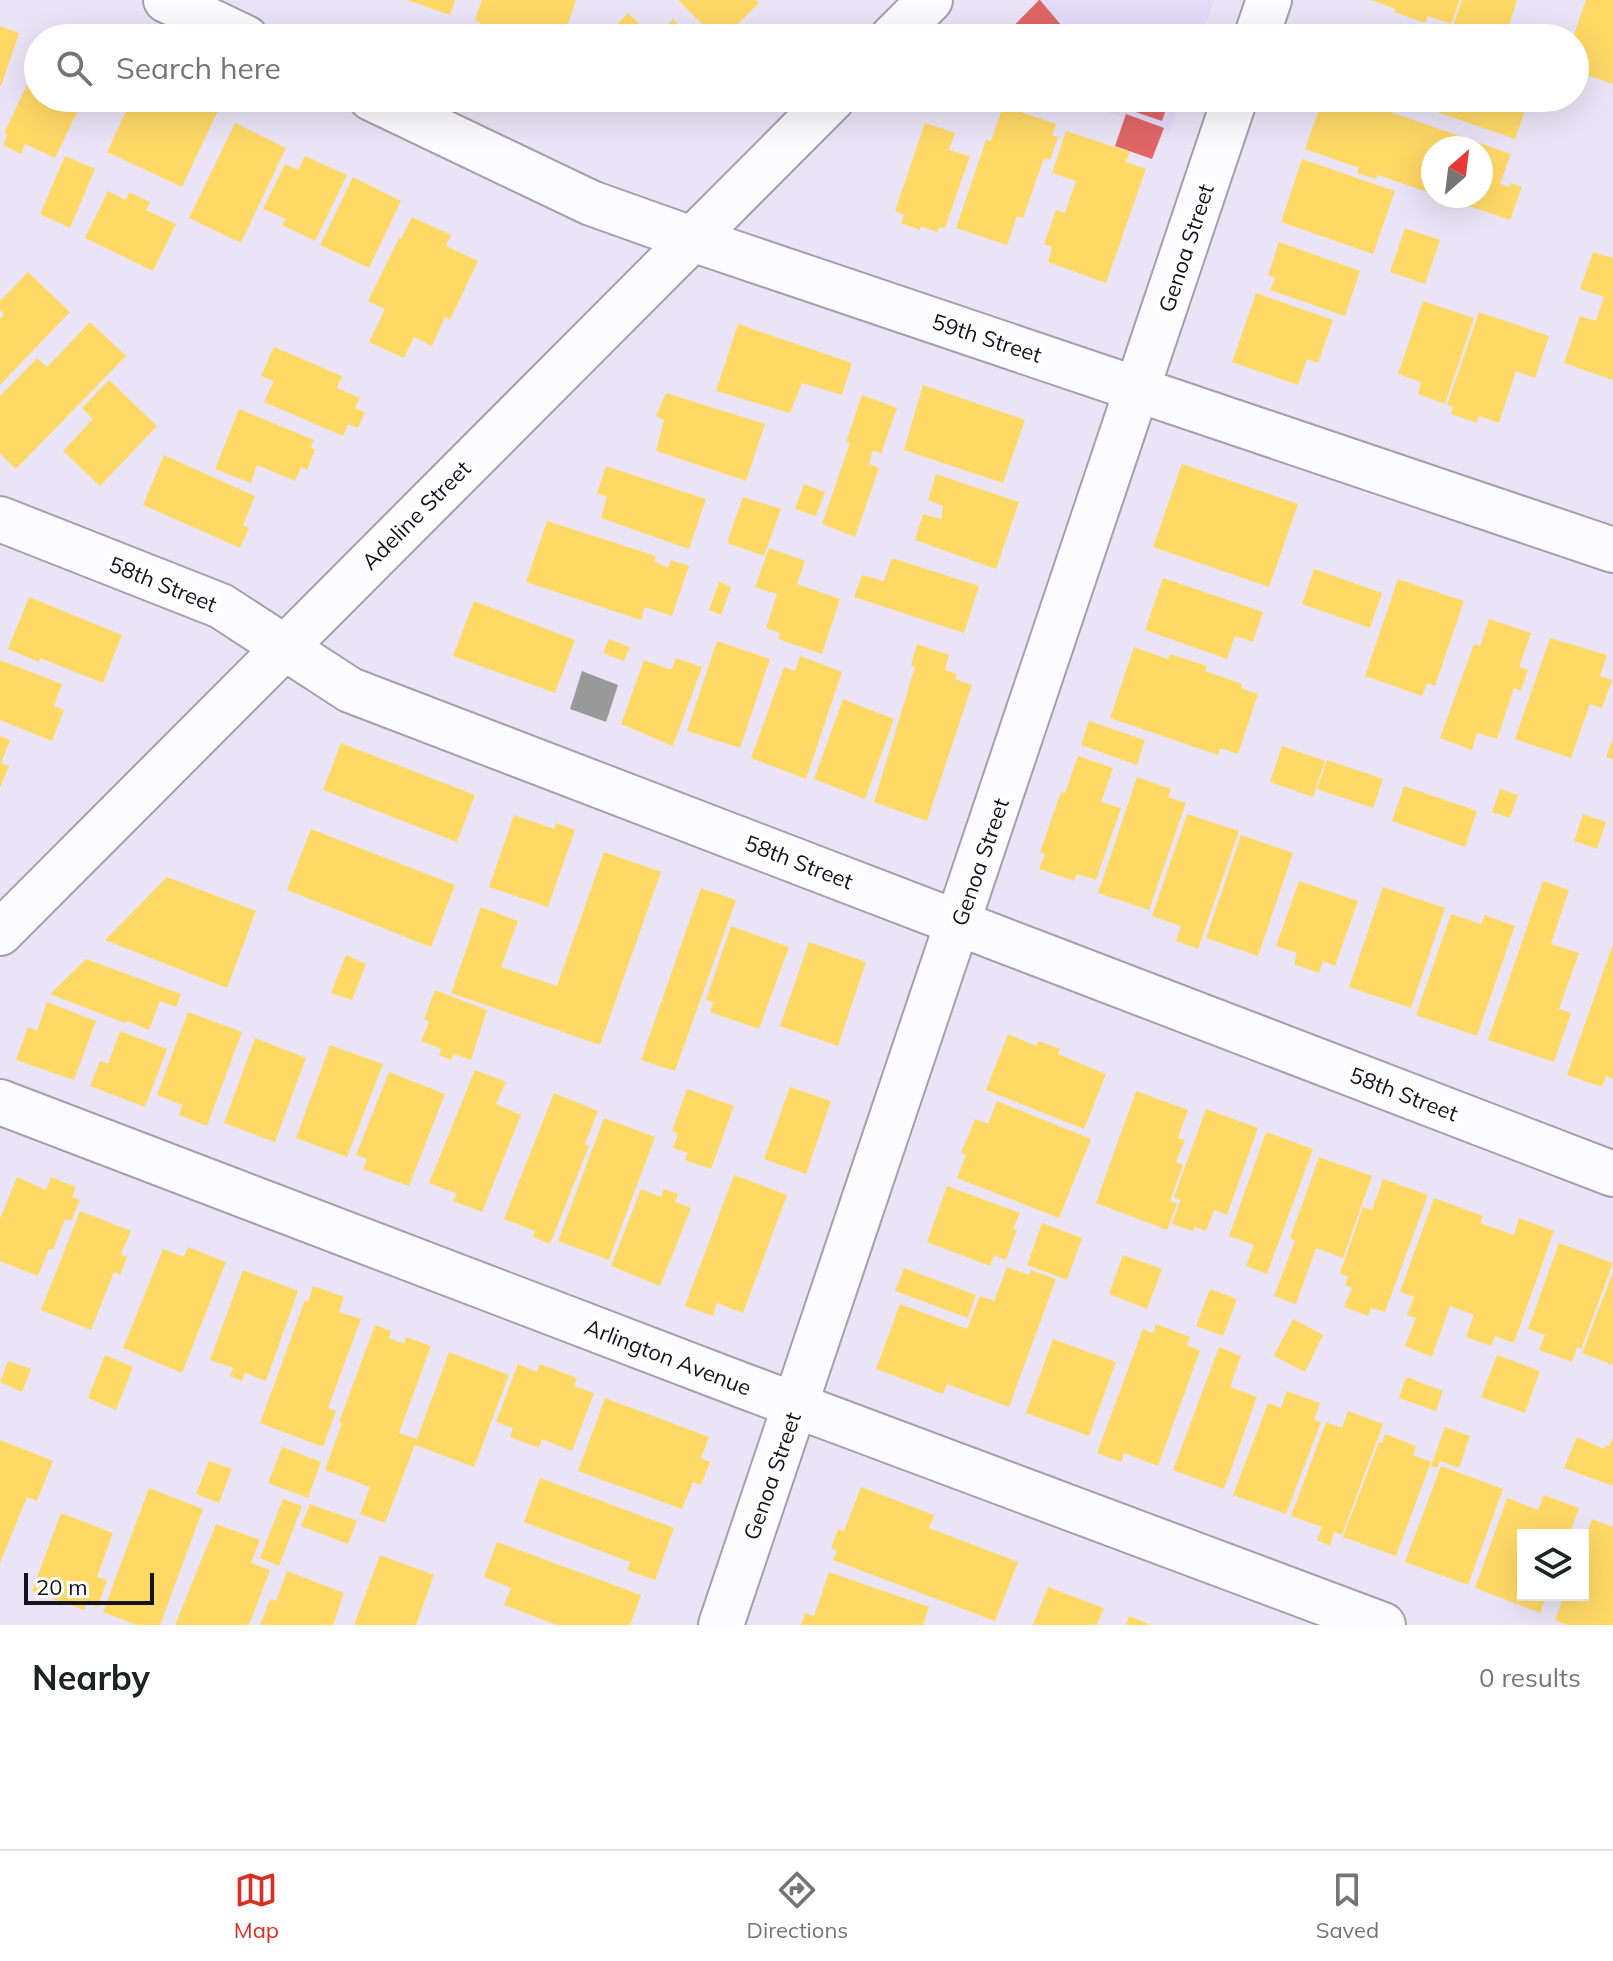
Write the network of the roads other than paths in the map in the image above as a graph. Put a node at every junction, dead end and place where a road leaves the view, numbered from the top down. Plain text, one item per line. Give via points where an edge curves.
1 (166, 0) edge
2 (930, 0) edge
3 (1269, 0) edge
4 (217, 24) edge
5 (906, 24) edge
6 (1261, 24) edge
7 (400, 112) edge
8 (819, 112) edge
9 (1230, 112) edge
10 (692, 239) junction
11 (1138, 389) junction
12 (0, 519) edge
13 (1613, 550) edge
14 (283, 647) junction
15 (959, 923) junction
16 (0, 933) edge
17 (0, 1102) edge
18 (1613, 1174) edge
19 (796, 1405) junction
20 (721, 1625) edge
21 (1383, 1625) edge

1 - 4 street
2 - 5 street
3 - 6 street
7 - 10 street, 59th Street via 591,203
8 - 10 street, Adeline Street
9 - 11 street, Genoa Street
10 - 11 street, 59th Street
10 - 14 street, Adeline Street
11 - 13 street, 59th Street
11 - 15 street, Genoa Street
12 - 14 street, 58th Street via 221,606
14 - 15 street, 58th Street via 350,690
14 - 16 street, Adeline Street
15 - 18 street, 58th Street
15 - 19 street, Genoa Street
17 - 19 street, Arlington Avenue
19 - 20 street, Genoa Street
19 - 21 street, Arlington Avenue

